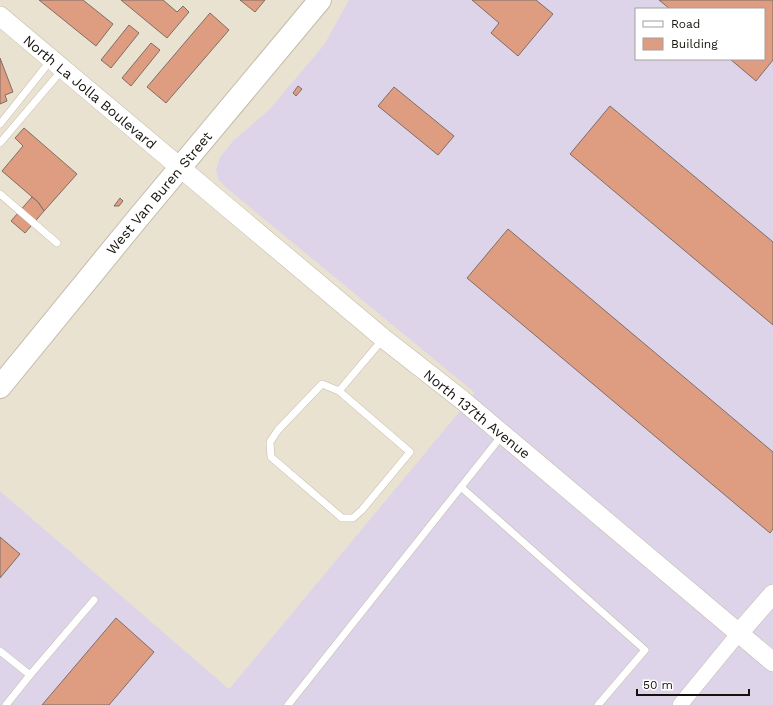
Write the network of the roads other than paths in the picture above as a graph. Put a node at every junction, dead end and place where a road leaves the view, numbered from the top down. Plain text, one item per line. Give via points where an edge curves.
1 (320, 0) edge
2 (0, 16) edge
3 (57, 64) junction
4 (0, 124) edge
5 (0, 143) edge
6 (180, 168) junction
7 (0, 194) edge
8 (57, 243) dead end
9 (383, 338) junction
10 (0, 387) edge
11 (339, 391) junction
12 (503, 434) junction
13 (461, 487) junction
14 (773, 594) edge
15 (94, 600) dead end
16 (739, 634) junction
17 (0, 651) edge
18 (773, 662) edge
19 (30, 675) junction
20 (6, 705) edge
21 (288, 705) edge
22 (598, 705) edge
23 (680, 705) edge

1 - 6 main road, West Van Buren Street
2 - 3 street, North La Jolla Boulevard
3 - 4 lane
3 - 5 lane via 35,102
3 - 6 street, North La Jolla Boulevard
6 - 9 street, North 137th Avenue
6 - 10 main road, West Van Buren Street
7 - 8 lane
9 - 11 lane
9 - 12 street, North 137th Avenue
11 - 11 lane via 322,384 278,430 270,442 271,457 342,518 353,518 410,452
12 - 13 lane
12 - 16 street, North 137th Avenue
13 - 21 lane
13 - 22 lane via 645,650
14 - 16 street
15 - 19 lane
16 - 18 street, North 137th Avenue
16 - 23 street
17 - 19 lane
19 - 20 lane

